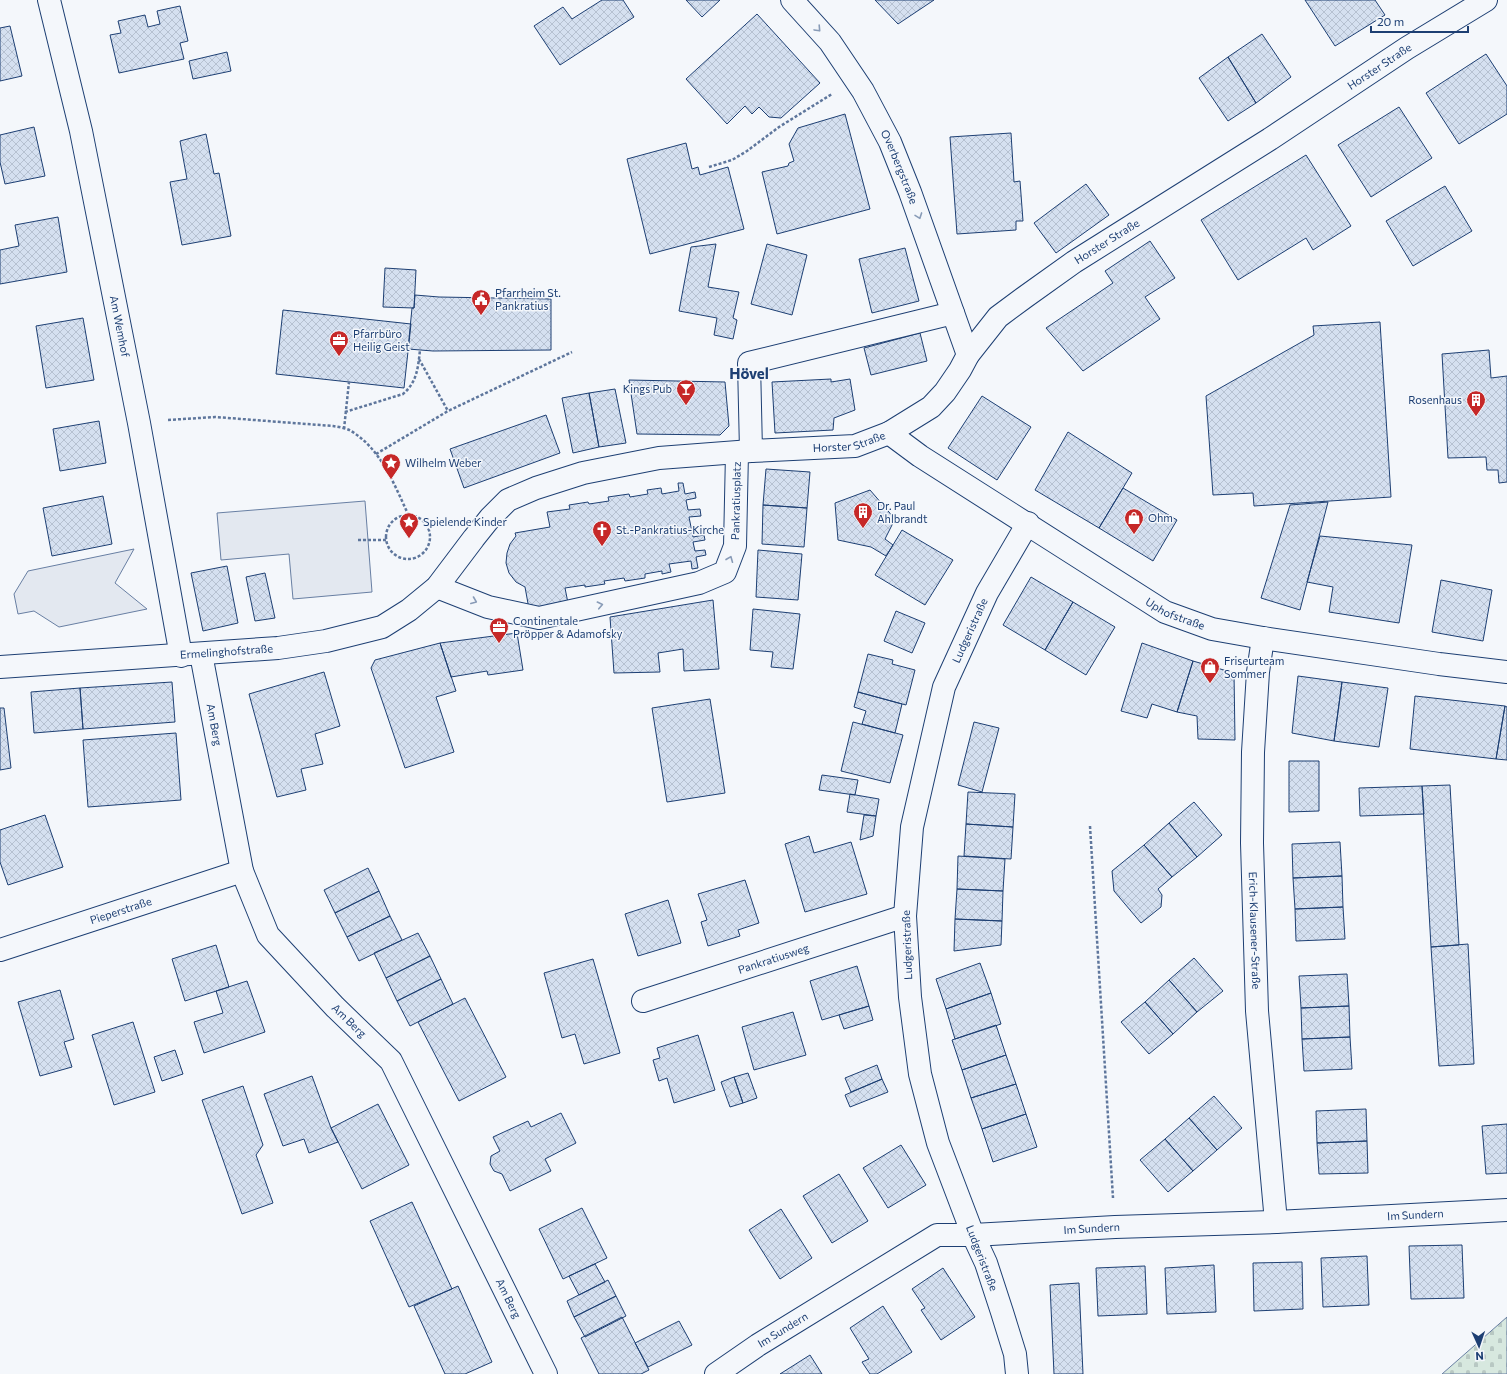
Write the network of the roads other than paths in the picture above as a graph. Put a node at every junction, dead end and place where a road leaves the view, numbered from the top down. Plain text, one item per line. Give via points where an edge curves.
1 (49, 0) edge
2 (792, 0) edge
3 (1486, 0) edge
4 (953, 313) junction
5 (968, 355) junction
6 (889, 433) junction
7 (744, 452) junction
8 (1028, 524) junction
9 (437, 587) junction
10 (1263, 638) junction
11 (191, 655) junction
12 (0, 667) edge
13 (1507, 672) edge
14 (242, 871) junction
15 (905, 916) junction
16 (0, 950) edge
17 (642, 1001) dead end
18 (1507, 1210) edge
19 (1276, 1222) junction
20 (973, 1235) junction
21 (546, 1374) edge
22 (716, 1374) edge
23 (1017, 1374) edge

1 - 11 street, Am Wemhof via 81,131 139,423
2 -> 4 street, Overbergstraße via 830,42 863,91 890,142
3 - 5 street, Horster Straße via 1074,262 998,317
4 - 5 street, Overbergstraße
4 - 7 street via 749,363
5 - 6 street, Horster Straße via 945,392 931,407
6 - 7 street, Horster Straße via 855,446
6 - 8 street, Uphofstraße via 920,456
7 - 9 street, Pankratiusplatz via 660,458 583,473 508,500 490,518
9 -> 7 street, Pankratiusplatz via 488,607 539,618 699,583 725,572 735,546
8 - 10 street, Uphofstraße via 1165,612 1212,629
8 - 15 street, Ludgeristraße via 987,593 944,687 912,827
9 - 11 street, Ermelinghofstraße via 409,610 382,627 326,641 278,648
10 - 13 street, Uphofstraße
10 - 19 street, Erich-Klausener-Straße via 1258,672 1253,752 1252,843 1257,1011
11 - 12 street, Ermelinghofstraße
11 - 14 street, Am Berg
14 - 16 street, Pieperstraße
14 - 21 street, Am Berg via 268,935 335,1007 391,1061
15 - 17 street, Pankratiusweg
15 - 20 street, Ludgeristraße via 910,997 920,1074 938,1143
18 - 19 street, Im Sundern
19 - 20 street, Im Sundern
20 - 22 street, Im Sundern via 936,1235 758,1345
20 - 23 street, Ludgeristraße via 986,1263 1005,1319 1015,1354

